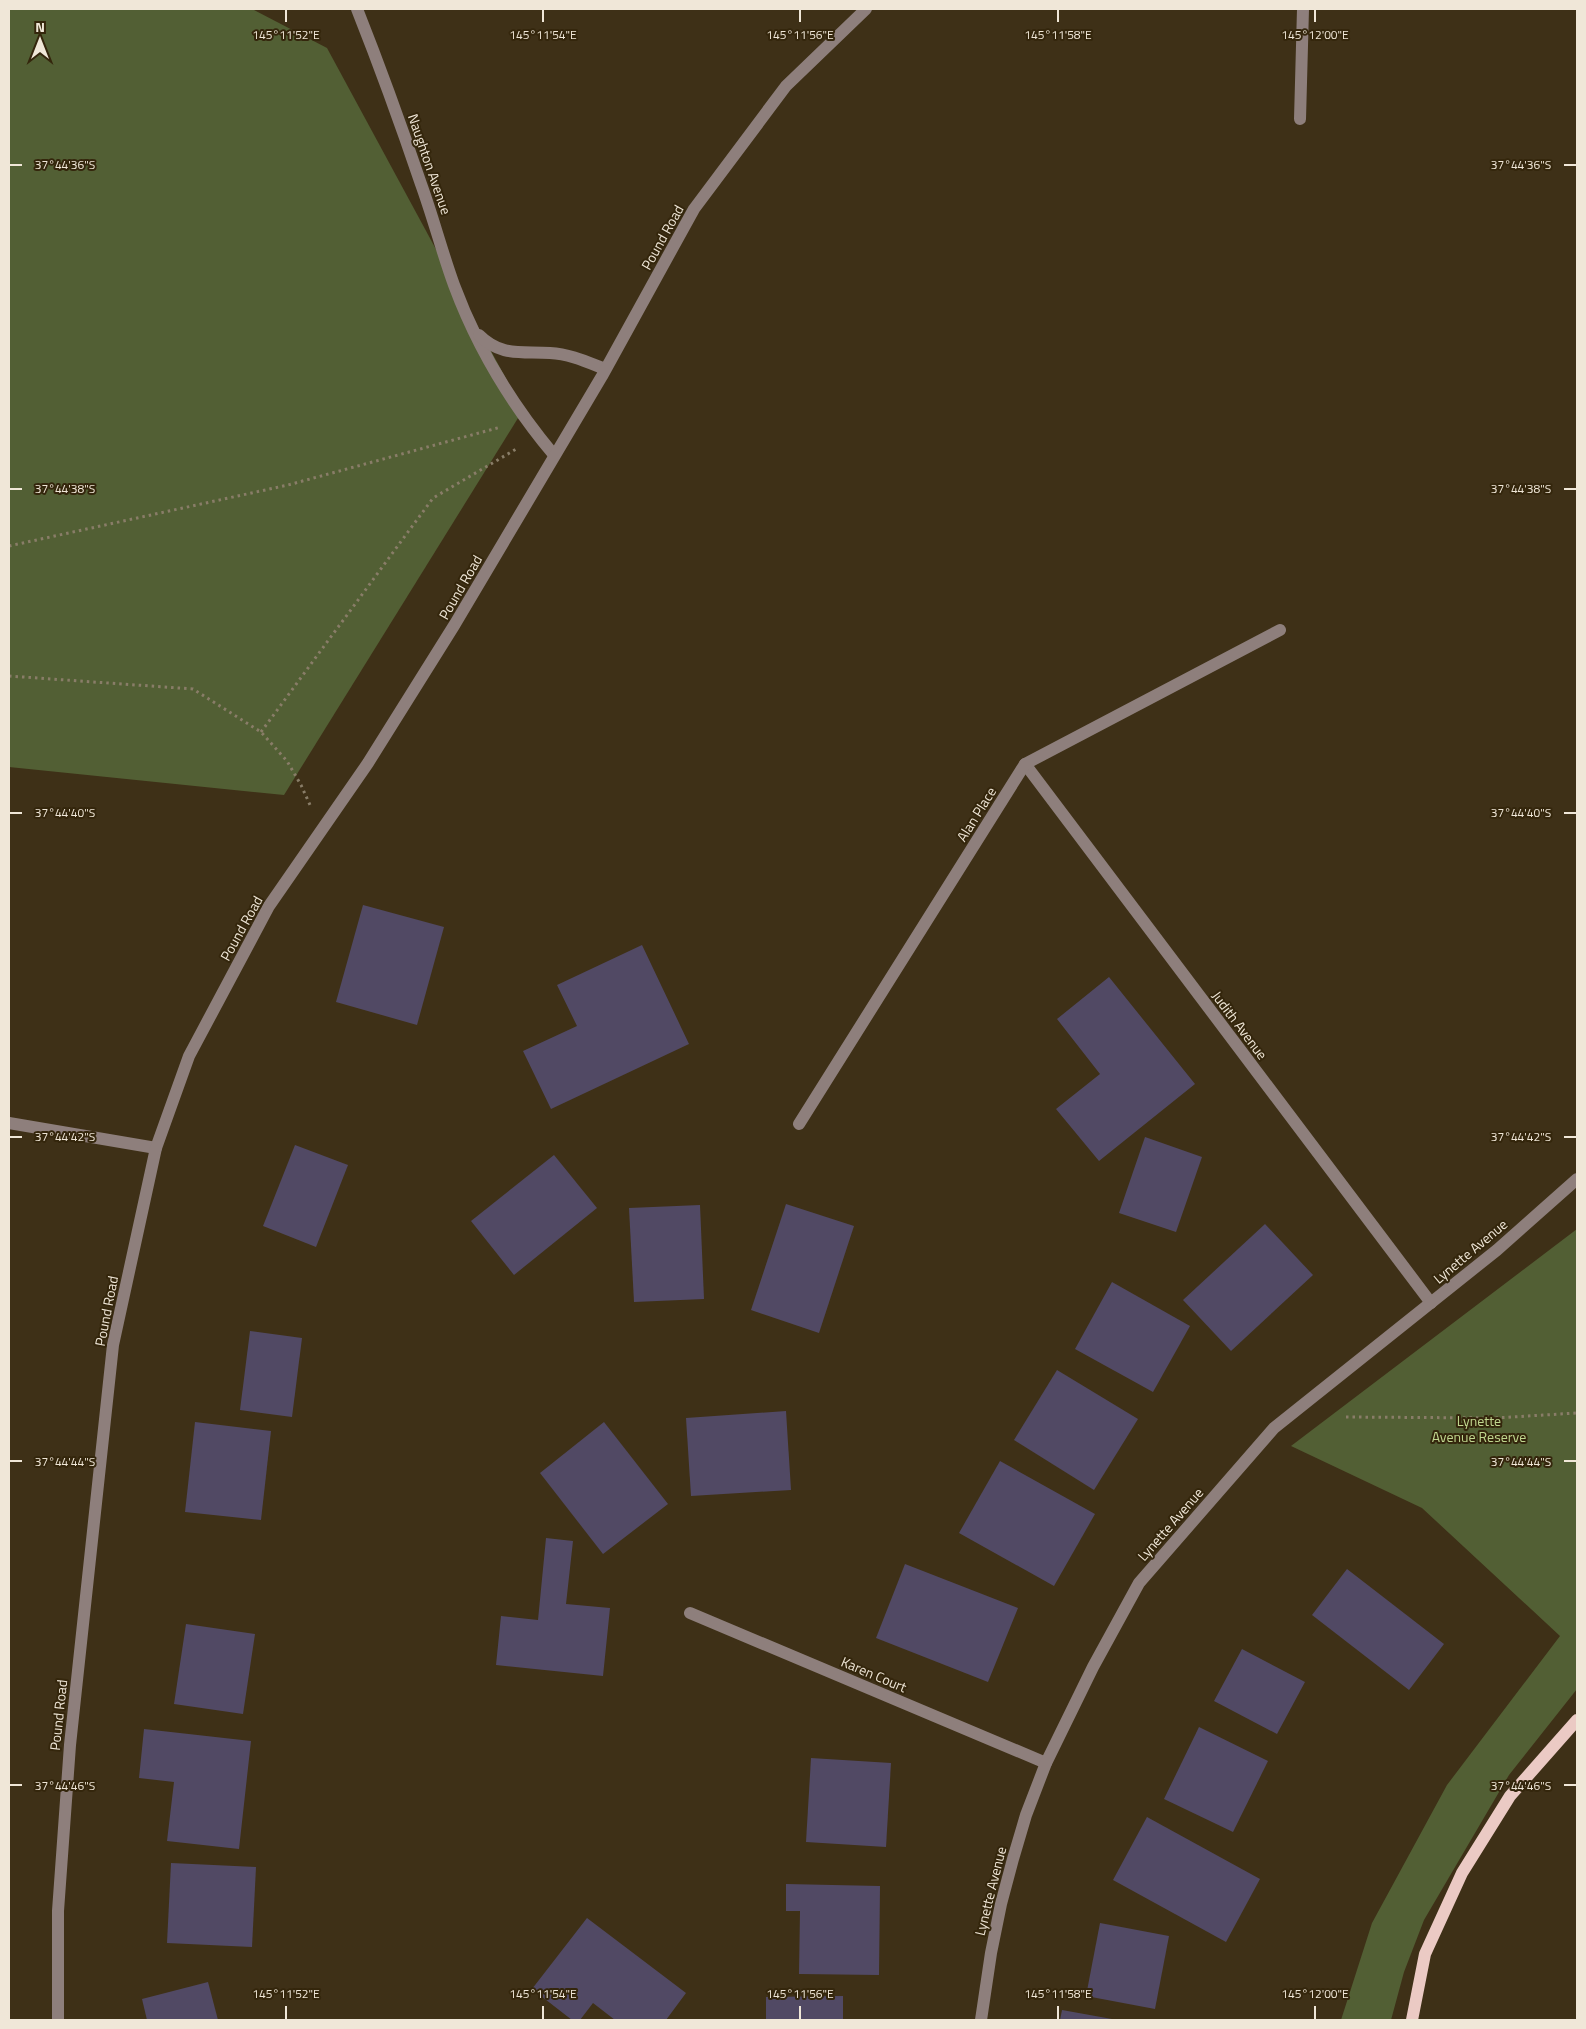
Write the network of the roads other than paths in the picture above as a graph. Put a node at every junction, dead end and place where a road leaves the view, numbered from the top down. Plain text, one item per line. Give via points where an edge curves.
1 (357, 9) edge
2 (866, 9) edge
3 (1304, 9) edge
4 (1300, 119) dead end
5 (473, 329) junction
6 (605, 370) junction
7 (554, 455) junction
8 (1280, 630) dead end
9 (1026, 764) junction
10 (9, 1123) edge
11 (799, 1124) dead end
12 (156, 1148) junction
13 (1577, 1179) edge
14 (1431, 1303) junction
15 (690, 1613) dead end
16 (1577, 1720) edge
17 (1046, 1763) junction
18 (58, 2020) edge
19 (981, 2020) edge
20 (1412, 2020) edge

1 - 5 street, Naughton Avenue via 393,99 454,286
2 - 6 street, Pound Road via 786,86 694,209
3 - 4 street
5 - 6 street, Naughton Avenue via 487,343 504,351 580,358
5 - 7 street, Naughton Avenue via 526,420
6 - 7 street, Pound Road
7 - 12 street, Pound Road via 455,624 368,763 269,906 189,1056
8 - 9 street, Alan Place
9 - 11 street, Alan Place
9 - 14 street, Judith Avenue
10 - 12 street
12 - 18 street, Pound Road via 113,1345 70,1745 58,1911
13 - 14 street, Lynette Avenue
14 - 17 street, Lynette Avenue via 1274,1428 1139,1583
15 - 17 street, Karen Court
16 - 20 main road via 1510,1796 1462,1873 1425,1954
17 - 19 street, Lynette Avenue via 1012,1859 991,1953

